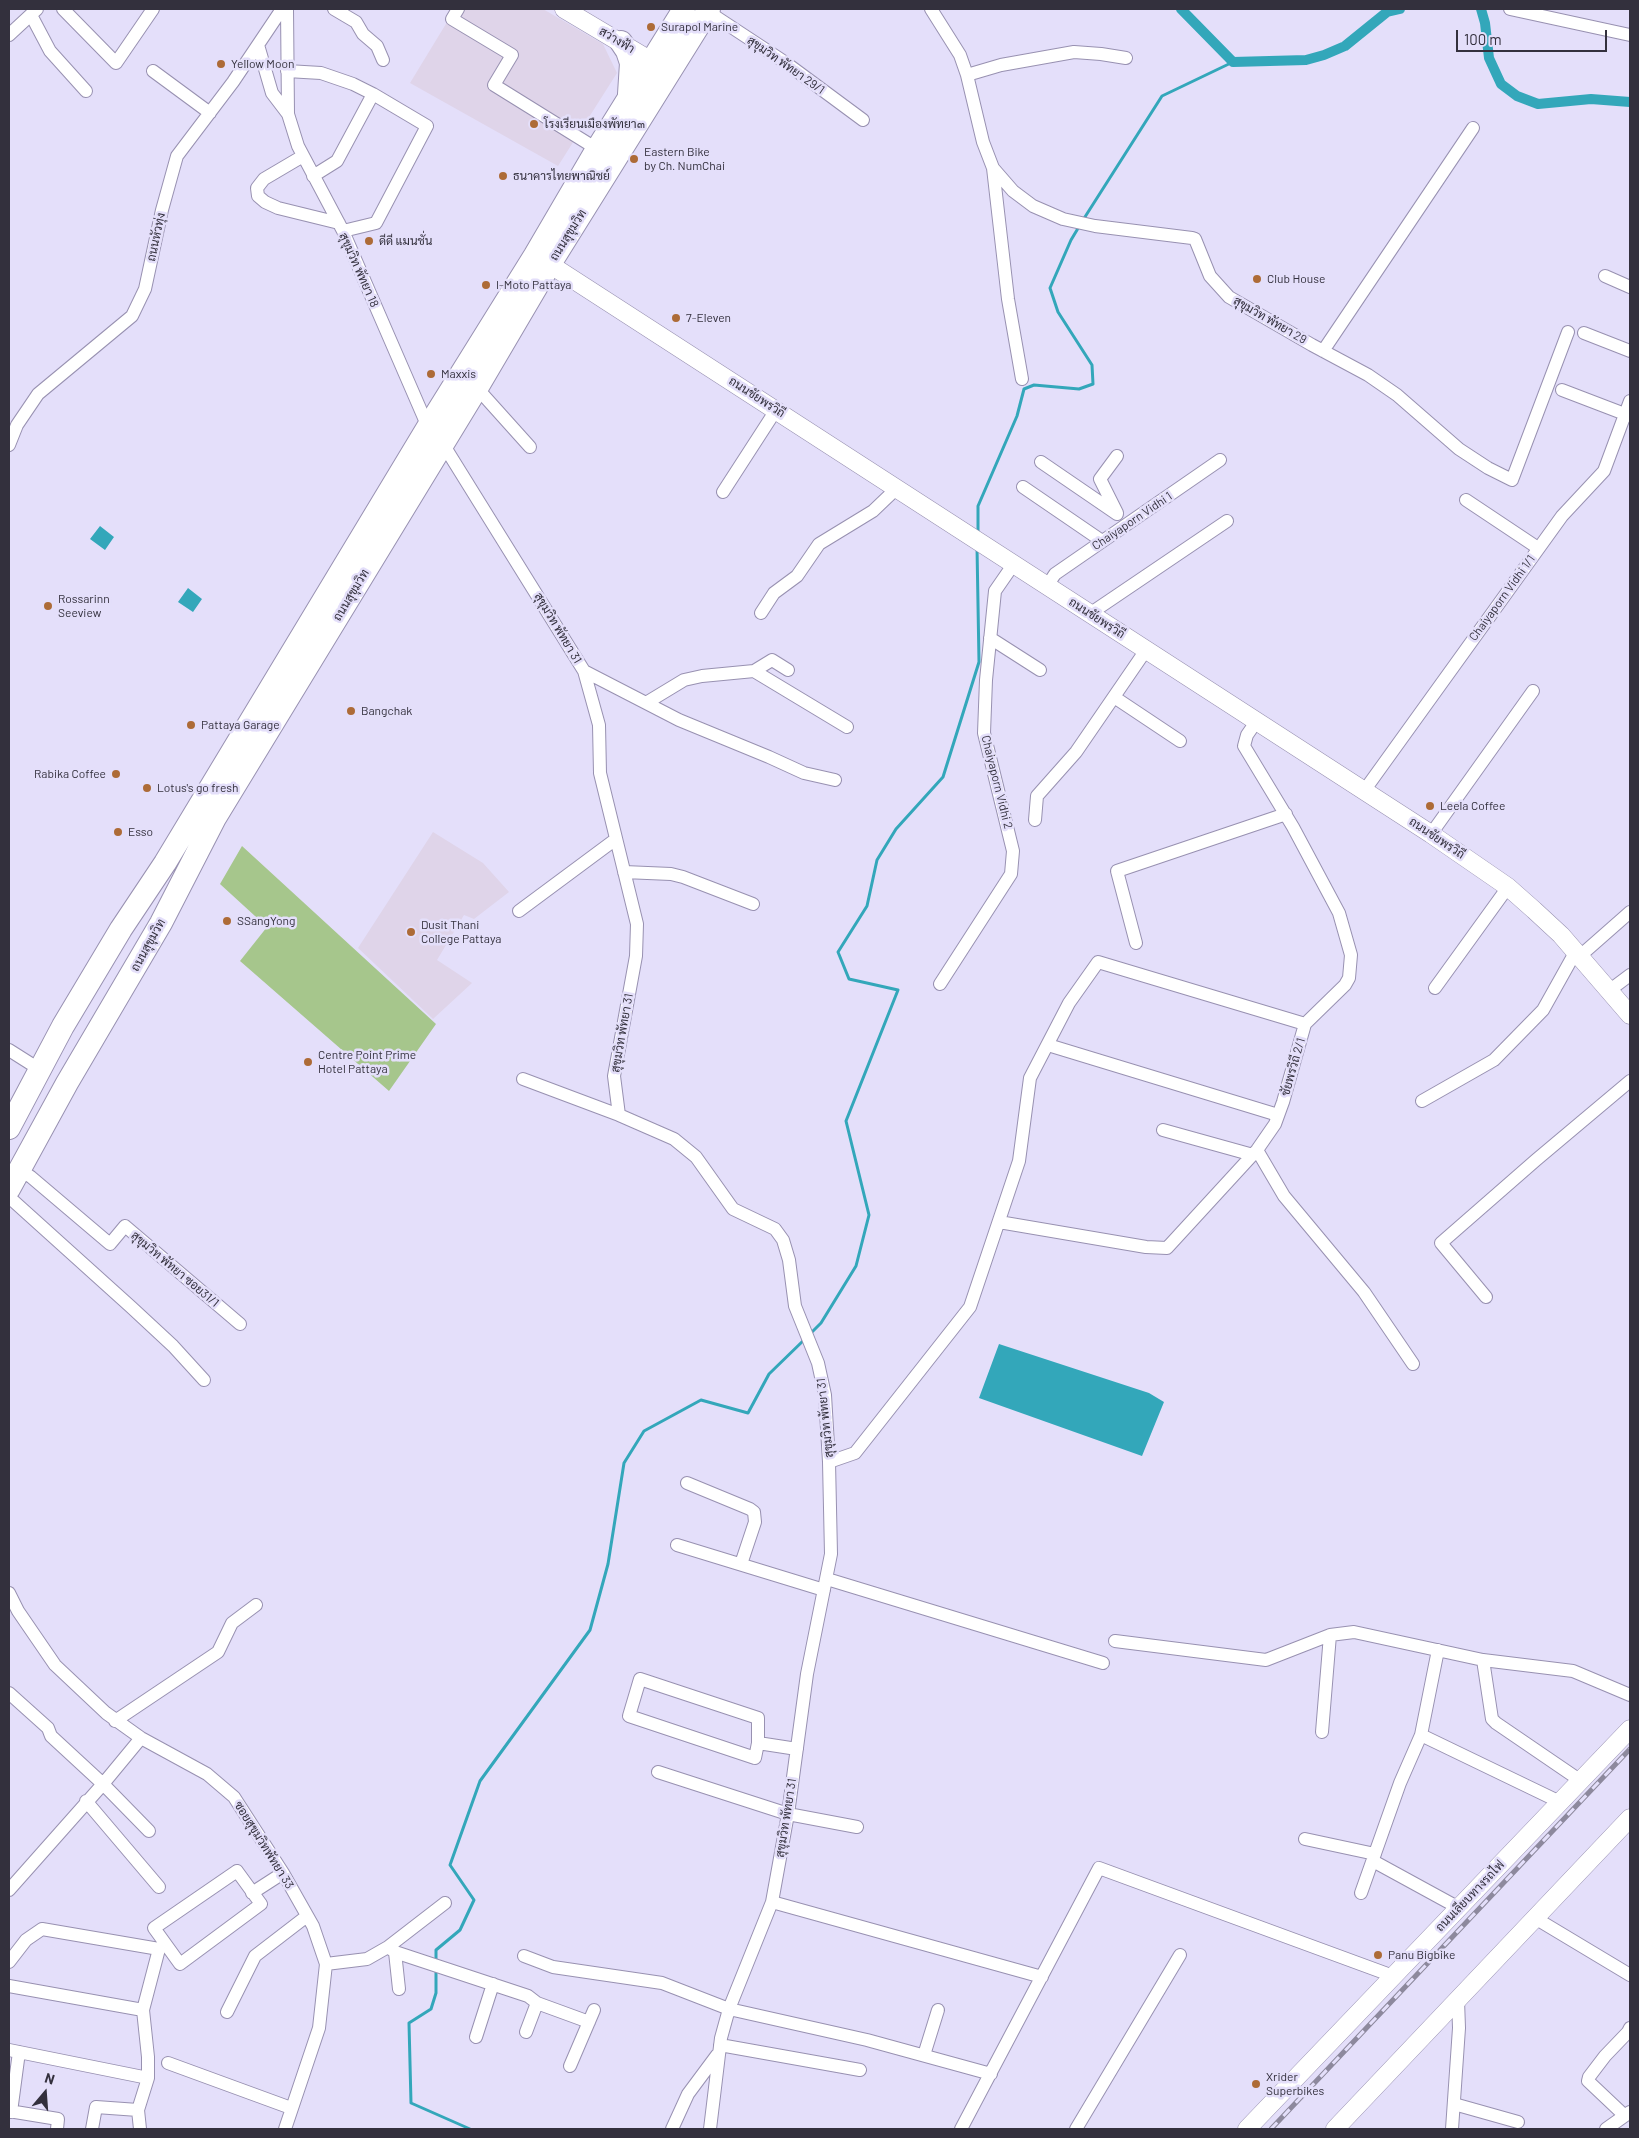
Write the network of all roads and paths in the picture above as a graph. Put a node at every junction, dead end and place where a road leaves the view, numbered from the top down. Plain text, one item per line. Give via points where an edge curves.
1 (63, 9) edge
2 (153, 9) edge
3 (282, 9) edge
4 (287, 9) edge
5 (334, 9) edge
6 (458, 9) edge
7 (564, 9) edge
8 (684, 9) edge
9 (931, 9) edge
10 (1510, 9) edge
11 (708, 10) edge
12 (34, 11) edge
13 (9, 35) edge
14 (1630, 35) edge
15 (621, 42) junction
16 (258, 45) junction
17 (1126, 58) dead end
18 (383, 60) dead end
19 (660, 66) junction
20 (153, 71) dead end
21 (286, 71) junction
22 (967, 75) junction
23 (86, 91) dead end
24 (373, 94) junction
25 (628, 98) junction
26 (210, 113) junction
27 (288, 114) junction
28 (863, 120) dead end
29 (1473, 128) dead end
30 (597, 149) junction
31 (303, 156) junction
32 (993, 168) junction
33 (313, 176) junction
34 (341, 227) junction
35 (543, 259) junction
36 (1604, 276) dead end
37 (1630, 287) edge
38 (1568, 332) dead end
39 (1584, 333) dead end
40 (1323, 351) junction
41 (1630, 351) edge
42 (1022, 379) dead end
43 (477, 388) junction
44 (1562, 390) dead end
45 (1630, 401) edge
46 (776, 410) junction
47 (1628, 415) edge
48 (428, 427) junction
49 (443, 444) junction
50 (9, 445) edge
51 (530, 447) dead end
52 (1117, 456) dead end
53 (1220, 460) dead end
54 (1041, 462) dead end
55 (1023, 487) dead end
56 (896, 489) junction
57 (723, 492) dead end
58 (1466, 500) dead end
59 (1117, 514) junction
60 (1227, 521) dead end
61 (1124, 526) junction
62 (1102, 541) junction
63 (1538, 548) junction
64 (1013, 565) junction
65 (1047, 586) junction
66 (761, 613) dead end
67 (1091, 613) junction
68 (990, 638) junction
69 (1146, 650) junction
70 (788, 670) dead end
71 (1040, 670) dead end
72 (584, 671) junction
73 (754, 671) junction
74 (1532, 691) dead end
75 (1114, 697) junction
76 (646, 703) junction
77 (1256, 722) junction
78 (847, 727) dead end
79 (1180, 741) dead end
80 (835, 780) dead end
81 (1364, 791) junction
82 (1286, 814) junction
83 (1035, 820) dead end
84 (1431, 834) junction
85 (616, 839) junction
86 (624, 872) junction
87 (1508, 887) junction
88 (753, 904) dead end
89 (520, 911) dead end
90 (1630, 912) edge
91 (1136, 944) dead end
92 (1578, 954) junction
93 (96, 971) junction
94 (1630, 975) edge
95 (940, 984) dead end
96 (1434, 988) dead end
97 (123, 990) junction
98 (1610, 990) junction
99 (1630, 1015) edge
100 (1306, 1024) junction
101 (1048, 1045) junction
102 (9, 1050) edge
103 (40, 1069) junction
104 (523, 1079) dead end
105 (1630, 1081) edge
106 (1422, 1101) dead end
107 (619, 1115) junction
108 (1278, 1115) junction
109 (9, 1128) edge
110 (1163, 1130) dead end
111 (1255, 1152) junction
112 (14, 1180) edge
113 (9, 1197) edge
114 (999, 1222) junction
115 (1486, 1298) dead end
116 (240, 1324) dead end
117 (1413, 1364) dead end
118 (204, 1380) dead end
119 (829, 1462) junction
120 (687, 1483) dead end
121 (677, 1545) dead end
122 (741, 1564) junction
123 (825, 1585) junction
124 (9, 1593) edge
125 (256, 1605) dead end
126 (1330, 1635) junction
127 (1116, 1641) dead end
128 (1438, 1650) junction
129 (1483, 1660) junction
130 (1103, 1663) dead end
131 (9, 1693) edge
132 (1630, 1695) edge
133 (115, 1721) junction
134 (1630, 1729) edge
135 (1322, 1732) dead end
136 (1420, 1734) junction
137 (141, 1738) junction
138 (758, 1743) junction
139 (796, 1749) junction
140 (658, 1772) dead end
141 (1581, 1781) junction
142 (103, 1784) junction
143 (86, 1801) junction
144 (1560, 1802) junction
145 (788, 1814) junction
146 (1630, 1818) edge
147 (857, 1827) dead end
148 (148, 1831) dead end
149 (1305, 1839) dead end
150 (1374, 1857) junction
151 (283, 1874) junction
152 (159, 1887) dead end
153 (9, 1890) edge
154 (252, 1893) junction
155 (1361, 1893) dead end
156 (772, 1902) junction
157 (445, 1903) dead end
158 (1459, 1908) junction
159 (308, 1916) junction
160 (1535, 1918) junction
161 (392, 1949) junction
162 (1180, 1955) dead end
163 (524, 1956) dead end
164 (9, 1962) edge
165 (326, 1964) junction
166 (1630, 1975) edge
167 (1393, 1976) junction
168 (1042, 1977) junction
169 (493, 1984) junction
170 (9, 1986) edge
171 (399, 1989) dead end
172 (1458, 2000) junction
173 (537, 2003) junction
174 (143, 2010) junction
175 (594, 2010) dead end
176 (729, 2010) junction
177 (938, 2010) dead end
178 (227, 2012) dead end
179 (589, 2022) junction
180 (1630, 2028) edge
181 (526, 2032) dead end
182 (476, 2037) dead end
183 (719, 2049) junction
184 (14, 2051) edge
185 (924, 2055) junction
186 (168, 2063) dead end
187 (570, 2066) dead end
188 (860, 2070) dead end
189 (991, 2074) junction
190 (148, 2078) junction
191 (1454, 2104) junction
192 (291, 2108) junction
193 (138, 2110) junction
194 (10, 2111) edge
195 (1624, 2119) edge
196 (1518, 2122) dead end
197 (57, 2129) edge
198 (92, 2129) edge
199 (140, 2129) edge
200 (285, 2129) edge
201 (672, 2129) edge
202 (711, 2129) edge
203 (961, 2129) edge
204 (1076, 2129) edge
205 (1247, 2129) edge
206 (1335, 2129) edge
207 (1452, 2129) edge
208 (1606, 2129) edge

1 - 2 street via 116,63
3 - 16 street, ถนนหัวทุ่ง
4 - 21 street, สุขุมวิท พัทยา 18
5 - 18 street via 356,22 363,34 377,46
6 - 30 street via 452,19 512,55 494,85
7 - 15 main road, สว่างฟ้า
8 - 19 highway, ถนนสุขุมวิท
9 - 22 street, สุขุมวิท พัทยา 29 via 960,56
10 - 14 street
11 - 19 highway, ถนนสุขุมวิท
11 - 28 street, สุขุมวิท พัทยา 29/1
12 - 13 street
12 - 23 street via 50,51
15 - 19 main road, สว่างฟ้า
15 - 25 highway via 631,63
16 - 26 street, ถนนหัวทุ่ง
16 - 27 street, สุขุมวิท พัทยา 18 via 272,93
17 - 22 street via 1074,52 1001,64
19 - 25 highway, ถนนสุขุมวิท
19 - 35 highway, ถนนสุขุมวิท
20 - 26 street
21 - 24 street via 320,73
21 - 27 street, สุขุมวิท พัทยา 18
22 - 32 street, สุขุมวิท พัทยา 29 via 983,142
24 - 33 street via 337,161
24 - 34 street via 427,126 376,223
25 - 30 highway, ถนนสุขุมวิท
26 - 50 street, ถนนหัวทุ่ง via 178,156 162,210 145,289 132,316 38,394 17,425
27 - 31 street, สุขุมวิท พัทยา 18
29 - 40 street
30 - 35 highway, ถนนสุขุมวิท
31 - 33 street, สุขุมวิท พัทยา 18
31 - 34 street via 264,179 257,188 258,196 278,208
32 - 40 street, สุขุมวิท พัทยา 29 via 1012,191 1033,206 1071,220 1192,238 1210,276 1229,297
32 - 42 street via 1008,299
33 - 34 street, สุขุมวิท พัทยา 18
34 - 48 street, สุขุมวิท พัทยา 18
35 - 43 highway, ถนนสุขุมวิท
35 - 46 main road, ถนนชัยพรวิถี
35 - 48 highway, ถนนสุขุมวิท
36 - 37 street
38 - 40 street, สุขุมวิท พัทยา 29 via 1512,480 1459,449 1397,395 1368,375
39 - 41 street
43 - 49 highway, ถนนสุขุมวิท
43 - 51 street
44 - 47 street
45 - 47 street, Chaiyaporn Vidhi 1/1
46 - 56 main road, ถนนชัยพรวิถี
46 - 57 street
47 - 63 street, Chaiyaporn Vidhi 1/1 via 1604,471 1562,516
48 - 93 highway, ถนนสุขุมวิท
49 - 72 street, สุขุมวิท พัทยา 31
49 - 97 highway, ถนนสุขุมวิท via 215,818
52 - 59 street via 1100,479
53 - 61 street, Chaiyaporn Vidhi 1
54 - 59 street
55 - 62 street
56 - 64 main road, ถนนชัยพรวิถี
56 - 66 street via 873,511 819,544 797,576 774,593
58 - 63 street
59 - 61 street
60 - 67 street
61 - 62 street, Chaiyaporn Vidhi 1
62 - 65 street, Chaiyaporn Vidhi 1 via 1055,574
63 - 81 street, Chaiyaporn Vidhi 1/1
64 - 65 main road, ถนนชัยพรวิถี
64 - 68 street, Chaiyaporn Vidhi 2 via 995,591
65 - 67 main road, ถนนชัยพรวิถี
67 - 69 main road, ถนนชัยพรวิถี
68 - 71 street
68 - 95 street, Chaiyaporn Vidhi 2 via 984,733 1013,851 1011,874
69 - 75 street
69 - 77 main road, ถนนชัยพรวิถี
70 - 73 street via 772,660
72 - 76 street
72 - 85 street, สุขุมวิท พัทยา 31 via 599,725 600,773
73 - 76 street via 684,680
73 - 78 street
74 - 84 street
75 - 79 street
75 - 83 street via 1076,752 1036,796
76 - 80 street via 804,773
77 - 81 main road, ถนนชัยพรวิถี
77 - 82 street, ชัยพรวิถี 2/1 via 1244,746
81 - 84 main road, ถนนชัยพรวิถี
82 - 91 street via 1117,871
82 - 100 street, ชัยพรวิถี 2/1 via 1339,913 1351,955 1349,978 1345,985
84 - 87 main road, ถนนชัยพรวิถี
85 - 86 street, สุขุมวิท พัทยา 31
85 - 89 street
86 - 88 street via 671,874
86 - 107 street, สุขุมวิท พัทยา 31 via 637,924 636,956 614,1076
87 - 92 main road, ถนนชัยพรวิถี
87 - 96 street
90 - 92 street
92 - 98 main road, ถนนชัยพรวิถี
92 - 106 street via 1542,1010 1494,1060
93 - 97 highway via 101,967 112,969 120,977
93 - 103 highway, ถนนสุขุมวิท
94 - 98 street
97 - 112 highway, ถนนสุขุมวิท
98 - 99 main road, ถนนชัยพรวิถี
100 - 101 street via 1098,962 1069,1003
100 - 108 street, ชัยพรวิถี 2/1
101 - 108 street
101 - 114 street via 1030,1078 1019,1161
102 - 103 street
103 - 109 highway, ถนนสุขุมวิท
104 - 107 street
105 - 115 street via 1441,1243
107 - 119 street, สุขุมวิท พัทยา 31 via 674,1140 696,1157 733,1209 775,1229 783,1240 789,1260 794,1306 815,1355 825,1395
108 - 111 street, ชัยพรวิถี 2/1
110 - 111 street
111 - 114 street, ชัยพรวิถี 2/1 via 1167,1248
111 - 117 street via 1284,1196 1364,1292
112 - 116 street, สุขุมวิท พัทยา ซอย31/1 via 31,1177 110,1244 125,1226
113 - 118 street via 173,1346
114 - 119 street via 970,1308 855,1453
119 - 123 street, สุขุมวิท พัทยา 31 via 831,1554
120 - 122 street via 754,1512 755,1522
121 - 122 street
122 - 123 street
123 - 130 street
123 - 139 street, สุขุมวิท พัทยา 31
124 - 133 street, ซอยสุขุมวิทพัทยา 33 via 55,1665
125 - 133 street via 232,1623 218,1652
126 - 127 street via 1266,1660
126 - 128 street via 1354,1632
126 - 135 street
128 - 129 street
128 - 136 street
129 - 132 street via 1573,1671
129 - 141 street via 1492,1718 1496,1723
131 - 142 street
133 - 137 street, ซอยสุขุมวิทพัทยา 33
134 - 141 main road, ถนนเลียบทางรถไฟ
136 - 144 street
136 - 150 street
137 - 142 street
137 - 151 street, ซอยสุขุมวิทพัทยา 33 via 207,1774 234,1797
138 - 138 street via 758,1718 640,1679 629,1716 755,1758
138 - 139 street
139 - 145 street, สุขุมวิท พัทยา 31
140 - 145 street
141 - 144 main road, ถนนเลียบทางรถไฟ
142 - 143 street
142 - 148 street
143 - 152 street
143 - 153 street
144 - 158 main road, ถนนเลียบทางรถไฟ
145 - 147 street
145 - 156 street, สุขุมวิท พัทยา 31
146 - 160 main road
149 - 150 street
150 - 155 street
150 - 158 street
151 - 154 street
151 - 159 street, ซอยสุขุมวิทพัทยา 33
154 - 154 street via 237,1871 154,1928 180,1964 261,1904
156 - 168 street
156 - 176 street, สุขุมวิท พัทยา 31
157 - 161 street
158 - 167 main road, ถนนเลียบทางรถไฟ
159 - 165 street, ซอยสุขุมวิทพัทยา 33
159 - 178 street via 255,1956
160 - 166 street
160 - 172 main road
161 - 165 street via 368,1959
161 - 169 street
161 - 171 street
162 - 204 street
163 - 176 street via 553,1967 662,1983
164 - 174 street via 26,1940 42,1929 159,1949
165 - 192 street, ซอยสุขุมวิทพัทยา 33 via 319,2028
167 - 168 street via 1099,1868
167 - 205 main road, ถนนเลียบทางรถไฟ
168 - 189 street
169 - 173 street via 528,1996
169 - 182 street
170 - 174 street
172 - 191 street via 1460,2028
172 - 206 main road
173 - 179 street
173 - 181 street
174 - 190 street
175 - 179 street
176 - 183 street, สุขุมวิท พัทยา 31
176 - 185 street
177 - 185 street
179 - 187 street
180 - 195 street via 1588,2081
183 - 188 street
183 - 201 street via 688,2094
183 - 202 street, สุขุมวิท พัทยา 31
184 - 190 street
184 - 194 street
185 - 189 street
186 - 192 street
189 - 203 street
190 - 193 street
191 - 196 street
191 - 207 street
192 - 200 street, ซอยสุขุมวิทพัทยา 33
193 - 198 street via 96,2107
193 - 199 street
194 - 197 street via 58,2119
195 - 208 street

